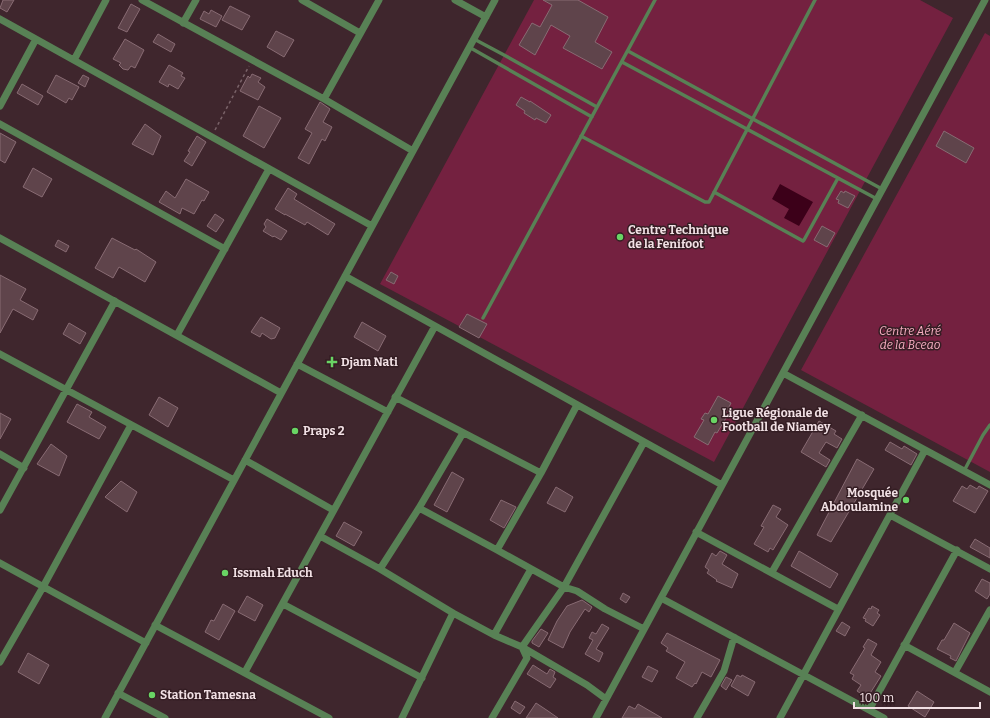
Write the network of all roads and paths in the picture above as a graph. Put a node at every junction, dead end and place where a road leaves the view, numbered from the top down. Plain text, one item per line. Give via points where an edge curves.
1 (106, 0) edge
2 (142, 0) edge
3 (196, 0) edge
4 (302, 0) edge
5 (379, 0) edge
6 (456, 0) edge
7 (495, 0) edge
8 (655, 0) edge
9 (815, 0) edge
10 (985, 0) edge
11 (486, 17) junction
12 (0, 19) edge
13 (184, 24) junction
14 (360, 33) junction
15 (36, 39) junction
16 (474, 39) junction
17 (469, 47) junction
18 (628, 51) junction
19 (74, 60) junction
20 (253, 61) junction
21 (622, 62) junction
22 (324, 99) junction
23 (0, 106) edge
24 (597, 107) junction
25 (592, 117) junction
26 (752, 118) junction
27 (0, 124) edge
28 (747, 129) junction
29 (581, 136) junction
30 (211, 137) junction
31 (413, 151) junction
32 (269, 169) junction
33 (838, 178) junction
34 (882, 189) junction
35 (714, 192) junction
36 (877, 199) junction
37 (372, 226) junction
38 (0, 238) edge
39 (225, 249) junction
40 (345, 276) junction
41 (115, 301) junction
42 (483, 318) dead end
43 (435, 326) junction
44 (177, 336) junction
45 (0, 354) edge
46 (297, 364) junction
47 (783, 373) junction
48 (66, 390) junction
49 (281, 393) junction
50 (396, 397) junction
51 (577, 405) junction
52 (388, 412) junction
53 (862, 415) junction
54 (131, 425) junction
55 (990, 425) edge
56 (463, 433) junction
57 (644, 442) junction
58 (925, 450) junction
59 (0, 454) edge
60 (245, 460) junction
61 (24, 468) junction
62 (964, 471) junction
63 (541, 473) junction
64 (234, 480) junction
65 (722, 485) junction
66 (990, 485) edge
67 (419, 508) junction
68 (0, 510) edge
69 (333, 510) junction
70 (890, 515) junction
71 (696, 532) junction
72 (320, 536) junction
73 (497, 550) junction
74 (957, 550) junction
75 (0, 563) edge
76 (380, 569) junction
77 (531, 569) junction
78 (990, 569) edge
79 (772, 572) junction
80 (43, 587) junction
81 (564, 587) junction
82 (661, 598) junction
83 (283, 604) junction
84 (838, 609) junction
85 (990, 610) edge
86 (453, 613) junction
87 (155, 625) junction
88 (644, 629) junction
89 (494, 635) junction
90 (734, 637) junction
91 (146, 642) junction
92 (904, 645) junction
93 (522, 647) junction
94 (0, 662) edge
95 (245, 672) junction
96 (955, 672) junction
97 (803, 674) junction
98 (422, 678) junction
99 (990, 692) edge
100 (118, 693) junction
101 (606, 699) junction
102 (869, 710) junction
103 (105, 718) edge
104 (165, 718) edge
105 (329, 718) edge
106 (402, 718) edge
107 (492, 718) edge
108 (596, 718) edge
109 (697, 718) edge
110 (780, 718) edge
111 (884, 718) edge

1 - 19 street
2 - 13 street
3 - 13 street
4 - 14 street
5 - 14 street
6 - 11 street
7 - 11 street
8 - 18 lane
9 - 26 lane
10 - 34 street
11 - 16 street
12 - 15 street
13 - 20 street
14 - 22 street
15 - 19 street
15 - 23 street
16 - 17 street
16 - 24 lane
17 - 25 lane
17 - 31 street
18 - 21 lane
18 - 26 lane
19 - 30 street
20 - 22 street
20 - 30 path
21 - 24 lane
21 - 28 lane
22 - 31 street
24 - 25 lane
25 - 29 lane
26 - 28 lane
26 - 34 lane
27 - 39 street
28 - 33 lane
28 - 35 lane
29 - 35 lane via 705,202 709,202
29 - 42 lane
30 - 32 street
31 - 37 street
32 - 37 street
32 - 39 street
33 - 35 lane via 802,241
33 - 36 lane
34 - 36 street
36 - 47 street
37 - 40 street
38 - 41 street
39 - 44 street
40 - 43 street
40 - 46 street
41 - 44 street
41 - 48 street
43 - 50 street
43 - 51 street
44 - 49 street
45 - 48 street
46 - 49 street
46 - 52 street
47 - 53 street
47 - 65 street
48 - 54 street
48 - 61 street
49 - 60 street
50 - 52 street
50 - 56 street
51 - 57 street
51 - 63 street
52 - 69 street
53 - 58 street
53 - 79 street
54 - 64 street
54 - 80 street
55 - 62 lane
56 - 63 street
56 - 67 street
57 - 65 street
57 - 81 street
58 - 62 street
58 - 70 street
59 - 61 street
60 - 64 street
60 - 69 street
61 - 68 street
62 - 66 street
63 - 73 street
64 - 87 street
65 - 71 street
67 - 73 street
67 - 76 street
69 - 72 street
70 - 74 street
70 - 84 street
71 - 79 street
71 - 82 street
72 - 76 street
72 - 83 street
73 - 77 street
74 - 78 street
74 - 92 street
75 - 80 street
76 - 86 street
77 - 81 street
77 - 89 street
79 - 84 street
80 - 91 street
80 - 94 street
81 - 88 street via 577,591
81 - 93 street
82 - 88 street
82 - 90 street
83 - 95 street
83 - 98 street
84 - 97 street
85 - 96 street
86 - 89 street
86 - 98 street
87 - 91 street
87 - 95 street
88 - 101 street
89 - 93 street
90 - 97 street
90 - 109 street via 724,671
91 - 100 street
92 - 96 street
92 - 102 street
93 - 101 street
93 - 107 street via 527,658
95 - 105 street
96 - 99 street
97 - 102 street
97 - 110 street
98 - 106 street
100 - 103 street
100 - 104 street
101 - 108 street
102 - 111 street

